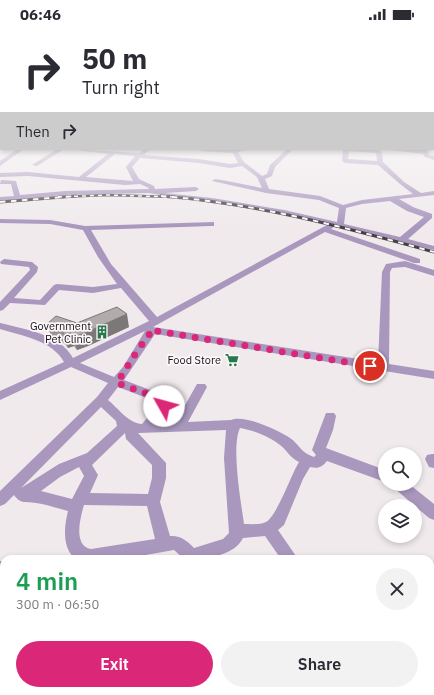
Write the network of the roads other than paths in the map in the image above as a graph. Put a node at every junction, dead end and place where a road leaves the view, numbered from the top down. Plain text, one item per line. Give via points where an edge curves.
1 (97, 165) edge
2 (131, 165) edge
3 (225, 165) edge
4 (236, 165) edge
5 (245, 165) edge
6 (273, 165) edge
7 (382, 165) edge
8 (0, 175) edge
9 (263, 178) junction
10 (80, 179) junction
11 (215, 181) dead end
12 (0, 182) edge
13 (140, 182) junction
14 (196, 189) dead end
15 (151, 191) junction
16 (266, 191) junction
17 (434, 193) edge
18 (420, 195) junction
19 (17, 196) junction
20 (391, 198) junction
21 (0, 199) edge
22 (343, 207) junction
23 (0, 221) edge
24 (211, 224) dead end
25 (340, 224) junction
26 (85, 228) junction
27 (325, 229) junction
28 (402, 240) junction
29 (434, 248) edge
30 (4, 262) dead end
31 (434, 266) edge
32 (434, 273) edge
33 (123, 284) junction
34 (8, 300) junction
35 (0, 308) edge
36 (0, 326) edge
37 (151, 326) junction
38 (70, 362) junction
39 (383, 368) junction
40 (434, 375) edge
41 (117, 383) junction
42 (201, 387) dead end
43 (0, 396) edge
44 (101, 400) junction
45 (330, 416) dead end
46 (233, 425) junction
47 (133, 427) junction
48 (178, 427) junction
49 (325, 455) junction
50 (90, 458) junction
51 (307, 460) junction
52 (378, 474) edge
53 (407, 491) edge
54 (9, 494) edge
55 (152, 502) junction
56 (78, 503) junction
57 (434, 513) edge
58 (268, 528) junction
59 (237, 531) junction
60 (164, 544) junction
61 (80, 555) edge
62 (96, 555) edge
63 (190, 555) edge
64 (197, 555) edge
65 (287, 555) edge

1 - 10 street
2 - 13 street via 129,168 133,177
3 - 4 street
5 - 9 street
6 - 9 street via 270,175
7 - 18 street
8 - 10 street via 22,174
9 - 16 street
10 - 13 street
11 - 16 street
12 - 19 street via 14,182
13 - 15 street via 152,187
14 - 15 street
15 - 19 street
15 - 25 street via 154,194 252,206
16 - 22 street via 320,198
17 - 18 street
18 - 20 street
19 - 21 street
20 - 22 street
20 - 28 street via 429,216
22 - 25 street
23 - 26 street via 56,223
24 - 26 street
25 - 27 street
25 - 28 street
26 - 33 street via 102,257
27 - 31 street
27 - 37 street
28 - 29 street
30 - 34 street via 34,267 30,276
32 - 39 street via 405,264 389,266 386,272
33 - 34 street via 93,290 57,287 42,303
33 - 37 street
34 - 35 street
36 - 38 street via 42,338 65,353
37 - 38 street
37 - 39 street
37 - 41 street via 149,336
38 - 41 street
38 - 43 street
39 - 40 street
41 - 44 street
41 - 47 street via 164,401 164,406
42 - 48 street
44 - 47 street
44 - 54 street
45 - 49 street via 319,450
46 - 48 street
46 - 51 street via 243,423 258,428 285,442 294,452
46 - 59 street via 230,450
47 - 48 street
47 - 50 street via 120,432
47 - 55 street via 131,436 159,463 159,478
49 - 51 street via 317,463
49 - 52 street
50 - 54 street
50 - 56 street via 85,466 91,472 91,478
51 - 58 street via 279,520
53 - 57 street
54 - 56 street
55 - 56 street
55 - 60 street via 157,512
56 - 61 street via 73,526 74,546
58 - 59 street
58 - 65 street
59 - 64 street via 234,541
60 - 62 street
60 - 63 street via 174,543

